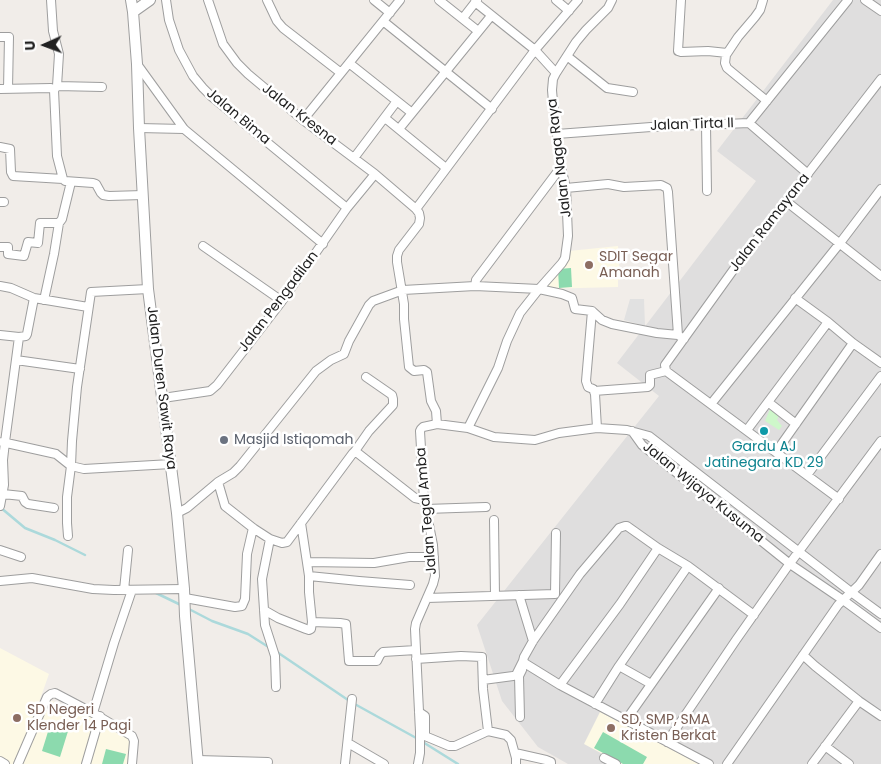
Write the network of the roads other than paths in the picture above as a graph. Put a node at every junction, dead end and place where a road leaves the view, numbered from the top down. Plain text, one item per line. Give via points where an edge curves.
1 (51, 0) edge
2 (132, 0) edge
3 (150, 0) edge
4 (166, 0) edge
5 (208, 0) edge
6 (267, 0) edge
7 (374, 0) edge
8 (400, 0) edge
9 (439, 0) edge
10 (556, 0) edge
11 (578, 0) edge
12 (612, 0) edge
13 (681, 0) edge
14 (763, 0) edge
15 (848, 0) edge
16 (865, 0) edge
17 (476, 1) edge
18 (569, 11) junction
19 (881, 11) edge
20 (133, 12) junction
21 (390, 13) junction
22 (491, 16) junction
23 (462, 18) junction
24 (383, 21) junction
25 (478, 31) junction
26 (0, 37) edge
27 (535, 50) junction
28 (727, 53) junction
29 (567, 56) junction
30 (137, 64) junction
31 (349, 64) junction
32 (446, 71) junction
33 (341, 73) junction
34 (556, 73) junction
35 (881, 78) edge
36 (55, 88) junction
37 (102, 88) dead end
38 (4, 89) edge
39 (633, 92) dead end
40 (397, 101) junction
41 (767, 101) junction
42 (492, 109) junction
43 (412, 114) junction
44 (385, 118) junction
45 (303, 120) junction
46 (749, 123) junction
47 (706, 125) junction
48 (139, 128) junction
49 (184, 129) junction
50 (399, 129) junction
51 (557, 134) junction
52 (0, 147) edge
53 (354, 158) junction
54 (561, 167) junction
55 (446, 168) junction
56 (375, 174) junction
57 (808, 174) junction
58 (63, 179) junction
59 (71, 182) junction
60 (566, 188) junction
61 (881, 189) edge
62 (707, 191) dead end
63 (144, 195) junction
64 (787, 202) junction
65 (347, 208) junction
66 (416, 209) junction
67 (59, 223) junction
68 (840, 243) junction
69 (323, 244) junction
70 (203, 246) dead end
71 (0, 247) edge
72 (881, 276) edge
73 (0, 286) edge
74 (475, 286) junction
75 (148, 289) junction
76 (539, 289) junction
77 (403, 290) junction
78 (34, 298) junction
79 (795, 298) junction
80 (44, 300) junction
81 (282, 301) junction
82 (88, 307) junction
83 (592, 311) junction
84 (828, 322) junction
85 (0, 335) edge
86 (19, 337) junction
87 (681, 337) junction
88 (854, 344) junction
89 (16, 360) junction
90 (881, 363) edge
91 (80, 369) junction
92 (666, 371) junction
93 (881, 376) edge
94 (366, 377) dead end
95 (594, 391) junction
96 (163, 398) junction
97 (768, 402) junction
98 (711, 404) junction
99 (437, 424) junction
100 (796, 424) junction
101 (468, 428) junction
102 (597, 428) junction
103 (632, 430) junction
104 (747, 430) junction
105 (881, 441) edge
106 (2, 442) edge
107 (355, 451) junction
108 (776, 452) junction
109 (171, 464) junction
110 (71, 466) junction
111 (807, 475) junction
112 (218, 482) junction
113 (3, 494) junction
114 (839, 499) junction
115 (424, 500) junction
116 (0, 506) edge
117 (486, 507) dead end
118 (54, 508) dead end
119 (426, 509) junction
120 (177, 513) junction
121 (494, 520) dead end
122 (301, 523) junction
123 (253, 528) junction
124 (556, 533) dead end
125 (68, 536) dead end
126 (270, 539) junction
127 (658, 548) junction
128 (0, 550) edge
129 (128, 550) dead end
130 (799, 552) junction
131 (881, 554) edge
132 (21, 557) dead end
133 (434, 557) junction
134 (307, 562) junction
135 (790, 564) junction
136 (688, 566) junction
137 (309, 576) junction
138 (0, 581) edge
139 (410, 585) dead end
140 (719, 588) junction
141 (134, 589) junction
142 (851, 592) junction
143 (519, 595) junction
144 (185, 596) junction
145 (495, 596) junction
146 (427, 598) junction
147 (843, 600) junction
148 (264, 610) junction
149 (881, 614) edge
150 (754, 615) junction
151 (312, 622) junction
152 (881, 628) edge
153 (533, 641) junction
154 (416, 650) junction
155 (803, 655) junction
156 (416, 659) junction
157 (525, 662) junction
158 (619, 666) junction
159 (483, 680) junction
160 (651, 684) junction
161 (560, 685) junction
162 (276, 687) dead end
163 (352, 699) dead end
164 (858, 701) junction
165 (595, 704) junction
166 (419, 712) junction
167 (96, 715) junction
168 (881, 716) edge
169 (520, 717) dead end
170 (626, 720) junction
171 (488, 731) junction
172 (666, 742) junction
173 (348, 743) junction
174 (825, 746) junction
175 (515, 753) junction
176 (604, 758) dead end
177 (0, 761) edge
178 (198, 762) edge
179 (268, 762) dead end
180 (5, 764) edge
181 (18, 764) edge
182 (86, 764) edge
183 (132, 764) edge
184 (346, 764) edge
185 (384, 764) edge
186 (418, 764) edge
187 (516, 764) edge
188 (551, 764) edge
189 (616, 764) edge
190 (709, 764) edge
191 (727, 764) edge
192 (812, 764) edge
193 (849, 764) edge

1 - 36 street via 53,31 59,54
2 - 20 street, Jalan Duren Sawit Raya
3 - 20 street
4 - 65 street, Jalan Bima via 179,50 203,88
5 - 45 street, Jalan Kresna via 223,44 237,64
6 - 33 street via 283,28
7 - 21 street
8 - 21 street
9 - 23 street
10 - 18 street
11 - 18 street
12 - 29 street, Jalan Naga Raya
13 - 28 street via 679,52
14 - 28 street via 760,10
15 - 41 street
16 - 19 street
17 - 22 street
17 - 23 street
18 - 27 street
20 - 30 street, Jalan Duren Sawit Raya
21 - 24 street
22 - 25 street
22 - 27 street
23 - 25 street
24 - 31 street
24 - 32 street
25 - 32 street
26 - 38 street via 9,37
27 - 34 street
27 - 42 street
28 - 41 street via 724,63 727,68
29 - 34 street, Jalan Naga Raya
29 - 39 street via 607,88
30 - 48 street, Jalan Duren Sawit Raya
30 - 49 street
31 - 33 street
31 - 40 street
32 - 42 street
32 - 43 street
33 - 45 street
34 - 51 street, Jalan Naga Raya via 552,90
35 - 57 street, Jalan Ramayana
36 - 37 street
36 - 38 street
36 - 58 street via 57,156
40 - 43 street
40 - 44 street
41 - 46 street
42 - 55 street
43 - 50 street
44 - 50 street
44 - 53 street
45 - 53 street, Jalan Kresna
46 - 47 street, Jalan Tirta II
46 - 57 street, Jalan Tirta II
47 - 51 street, Jalan Tirta II
47 - 62 street
48 - 49 street
48 - 63 street, Jalan Duren Sawit Raya
49 - 69 street
50 - 55 street
51 - 54 street, Jalan Naga Raya
52 - 58 street via 10,149 13,176
53 - 56 street, Jalan Kresna
54 - 60 street, Jalan Naga Raya
54 - 74 street via 476,280
55 - 66 street
56 - 65 street, Jalan Pengadilan
56 - 66 street, Jalan Kresna
57 - 64 street, Jalan Ramayana
58 - 59 street
59 - 63 street via 94,183 103,195
59 - 67 street
60 - 76 street, Jalan Naga Raya via 568,236 565,258
60 - 87 street via 608,184 624,187 661,185 667,188
61 - 68 street
63 - 75 street, Jalan Duren Sawit Raya
64 - 68 street
64 - 87 street, Jalan Ramayana
65 - 69 street, Jalan Pengadilan
66 - 77 street via 419,224 397,256
67 - 71 street via 40,224 38,243 28,242 24,256 8,254 8,247
67 - 80 street
68 - 72 street
68 - 79 street
69 - 81 street, Jalan Pengadilan
70 - 81 street
73 - 78 street
74 - 76 street
74 - 77 street
75 - 82 street via 92,291
75 - 96 street, Jalan Duren Sawit Raya
76 - 83 street via 572,298 575,309
76 - 101 street, Jalan Naga Raya via 520,314 506,341 498,368
77 - 99 street via 409,367 426,372
77 - 112 street via 368,305 344,354 316,371 247,458 233,473
78 - 80 street
78 - 86 street via 28,334
79 - 84 street
79 - 98 street
80 - 82 street
81 - 96 street, Jalan Pengadilan via 213,389
82 - 91 street
83 - 87 street via 612,324
83 - 95 street via 586,381
84 - 88 street
84 - 97 street
85 - 86 street
86 - 89 street
87 - 92 street, Jalan Ramayana
88 - 90 street
88 - 100 street
89 - 91 street
89 - 106 street
91 - 110 street
92 - 95 street via 650,375 648,387
92 - 98 street
93 - 111 street
94 - 107 street via 392,395 393,400
95 - 102 street
96 - 109 street, Jalan Duren Sawit Raya
97 - 100 street
97 - 104 street
98 - 104 street
99 - 101 street
99 - 115 street, Jalan Tegal Amba via 423,427 420,431
100 - 108 street
101 - 102 street via 494,437 535,440
102 - 103 street
103 - 130 street, Jalan Wijaya Kusuma via 649,436
103 - 135 street, Jalan Wijaya Kusuma via 642,445
104 - 108 street
105 - 114 street
106 - 110 street via 56,454
106 - 113 street
107 - 115 street via 415,498
107 - 122 street
108 - 111 street
109 - 110 street via 89,470
109 - 120 street, Jalan Duren Sawit Raya
110 - 125 street via 67,497
111 - 114 street
112 - 120 street
112 - 123 street via 225,506
113 - 116 street
113 - 118 street via 22,496 28,504
114 - 130 street
115 - 119 street, Jalan Tegal Amba
117 - 119 street
119 - 133 street, Jalan Tegal Amba
120 - 144 street, Jalan Duren Sawit Raya
121 - 145 street
122 - 126 street via 287,542
122 - 134 street
123 - 126 street
123 - 144 street via 242,606
124 - 143 street via 555,594
126 - 148 street via 262,579
127 - 136 street
127 - 153 street via 627,526 620,528 580,574
127 - 161 street
128 - 132 street
129 - 141 street
130 - 135 street
130 - 142 street, Jalan Wijaya Kusuma
131 - 142 street
133 - 134 street via 374,563
133 - 146 street, Jalan Tegal Amba via 435,576
134 - 137 street
135 - 147 street, Jalan Wijaya Kusuma
135 - 150 street
136 - 140 street
136 - 158 street
137 - 139 street
137 - 151 street
138 - 141 street via 32,578 93,589
140 - 150 street
140 - 160 street
141 - 144 street
141 - 167 street via 114,643
142 - 147 street
142 - 149 street, Jalan Wijaya Kusuma
143 - 145 street
143 - 153 street
144 - 178 street, Jalan Duren Sawit Raya
145 - 146 street
146 - 154 street, Jalan Tegal Amba via 416,623
147 - 152 street, Jalan Wijaya Kusuma
147 - 155 street
148 - 151 street via 309,630
148 - 162 street via 275,656
150 - 172 street
151 - 154 street via 346,624 349,661 377,661 384,652
153 - 157 street via 524,656
154 - 156 street, Jalan Tegal Amba
155 - 164 street
155 - 191 street
156 - 159 street via 481,656
156 - 166 street, Jalan Tegal Amba
157 - 159 street via 514,676
157 - 161 street
157 - 169 street via 519,676
158 - 160 street
158 - 165 street
159 - 171 street
160 - 170 street
161 - 165 street
163 - 173 street
164 - 168 street
164 - 174 street
165 - 170 street
166 - 171 street via 425,716 425,736 449,746
166 - 186 street, Jalan Tegal Amba
167 - 181 street via 55,693 47,696
167 - 182 street
167 - 183 street via 132,736
170 - 172 street
171 - 175 street via 506,735
172 - 190 street
173 - 184 street
173 - 185 street
174 - 192 street
174 - 193 street
175 - 187 street
175 - 188 street
176 - 189 street
177 - 180 street
178 - 179 street

